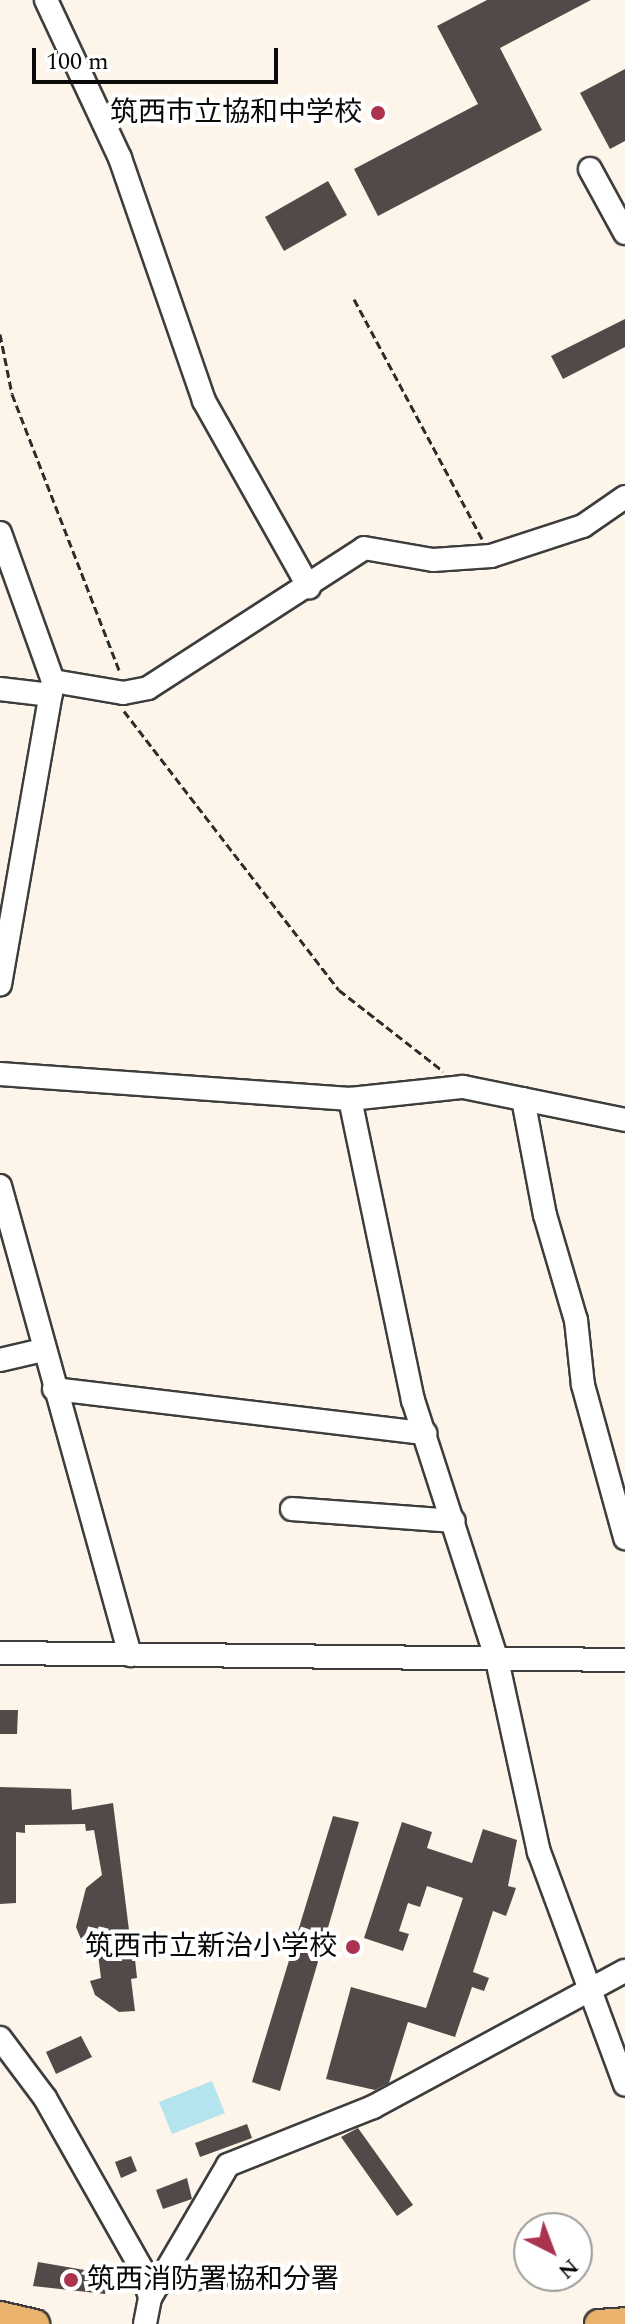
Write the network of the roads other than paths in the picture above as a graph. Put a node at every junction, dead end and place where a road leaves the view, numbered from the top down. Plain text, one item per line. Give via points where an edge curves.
1 (46, 0) edge
2 (590, 169) dead end
3 (625, 233) edge
4 (625, 497) edge
5 (0, 533) edge
6 (309, 587) junction
7 (52, 688) junction
8 (0, 689) edge
9 (4, 934) edge
10 (0, 984) edge
11 (0, 1074) edge
12 (350, 1099) junction
13 (523, 1099) junction
14 (625, 1120) edge
15 (0, 1186) edge
16 (3, 1214) edge
17 (43, 1350) junction
18 (0, 1360) edge
19 (54, 1389) junction
20 (425, 1433) junction
21 (292, 1509) dead end
22 (454, 1521) junction
23 (625, 1538) edge
24 (0, 1653) edge
25 (130, 1655) junction
26 (497, 1660) junction
27 (625, 1660) edge
28 (625, 1971) edge
29 (586, 1988) junction
30 (0, 2038) edge
31 (625, 2085) edge
32 (150, 2298) junction
33 (0, 2316) edge
34 (625, 2322) edge
35 (35, 2324) edge
36 (145, 2324) edge
37 (599, 2324) edge

1 - 6 street via 120,158 204,401
2 - 3 street
4 - 6 street via 583,526 491,556 433,560 364,548
5 - 7 street
6 - 7 street via 148,688
7 - 8 street
7 - 9 street
9 - 10 street
11 - 12 street
12 - 13 street via 463,1087
12 - 20 street
13 - 14 street
13 - 23 street via 545,1215 576,1320 583,1385
15 - 16 street
16 - 17 street
17 - 18 street
17 - 19 street
19 - 20 street
19 - 25 street
20 - 22 street
21 - 22 street
22 - 26 street
24 - 25 street
25 - 26 street
26 - 27 street
26 - 29 street via 539,1852
28 - 29 street
29 - 31 street
29 - 32 street via 373,2107 228,2165
30 - 32 street via 100,2190
32 - 36 street
33 - 35 main road
34 - 37 main road

